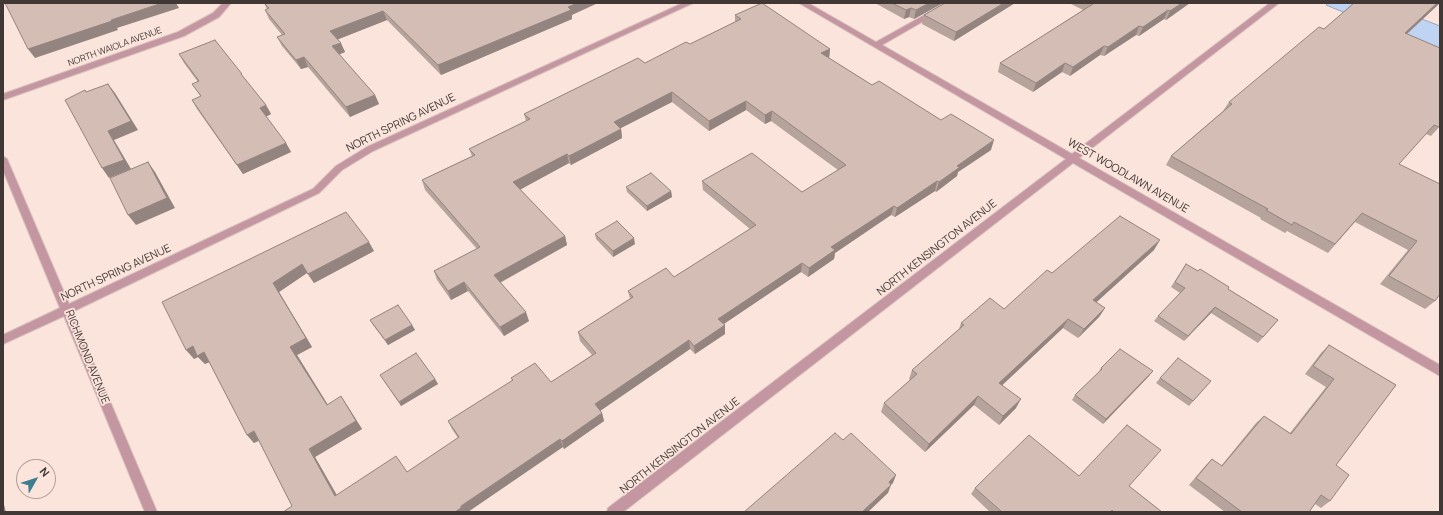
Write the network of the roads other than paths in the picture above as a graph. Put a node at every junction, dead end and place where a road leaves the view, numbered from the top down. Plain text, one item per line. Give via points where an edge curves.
1 (227, 3) edge
2 (689, 3) edge
3 (803, 3) edge
4 (951, 3) edge
5 (1275, 3) edge
6 (876, 46) junction
7 (3, 98) edge
8 (3, 159) edge
9 (1073, 159) junction
10 (68, 310) junction
11 (3, 340) edge
12 (1440, 371) edge
13 (151, 512) edge
14 (613, 512) edge

1 - 7 street, NORTH WAIOLA AVENUE via 216,15 181,34
2 - 10 street, NORTH SPRING AVENUE via 370,149 339,168 316,191
3 - 6 street, WEST WOODLAWN AVENUE
4 - 6 street
5 - 9 street, NORTH KENSINGTON AVENUE
6 - 9 street, WEST WOODLAWN AVENUE
8 - 10 street, RICHMOND AVENUE
9 - 12 street, WEST WOODLAWN AVENUE
9 - 14 street, NORTH KENSINGTON AVENUE
10 - 11 street, NORTH SPRING AVENUE
10 - 13 street, RICHMOND AVENUE

